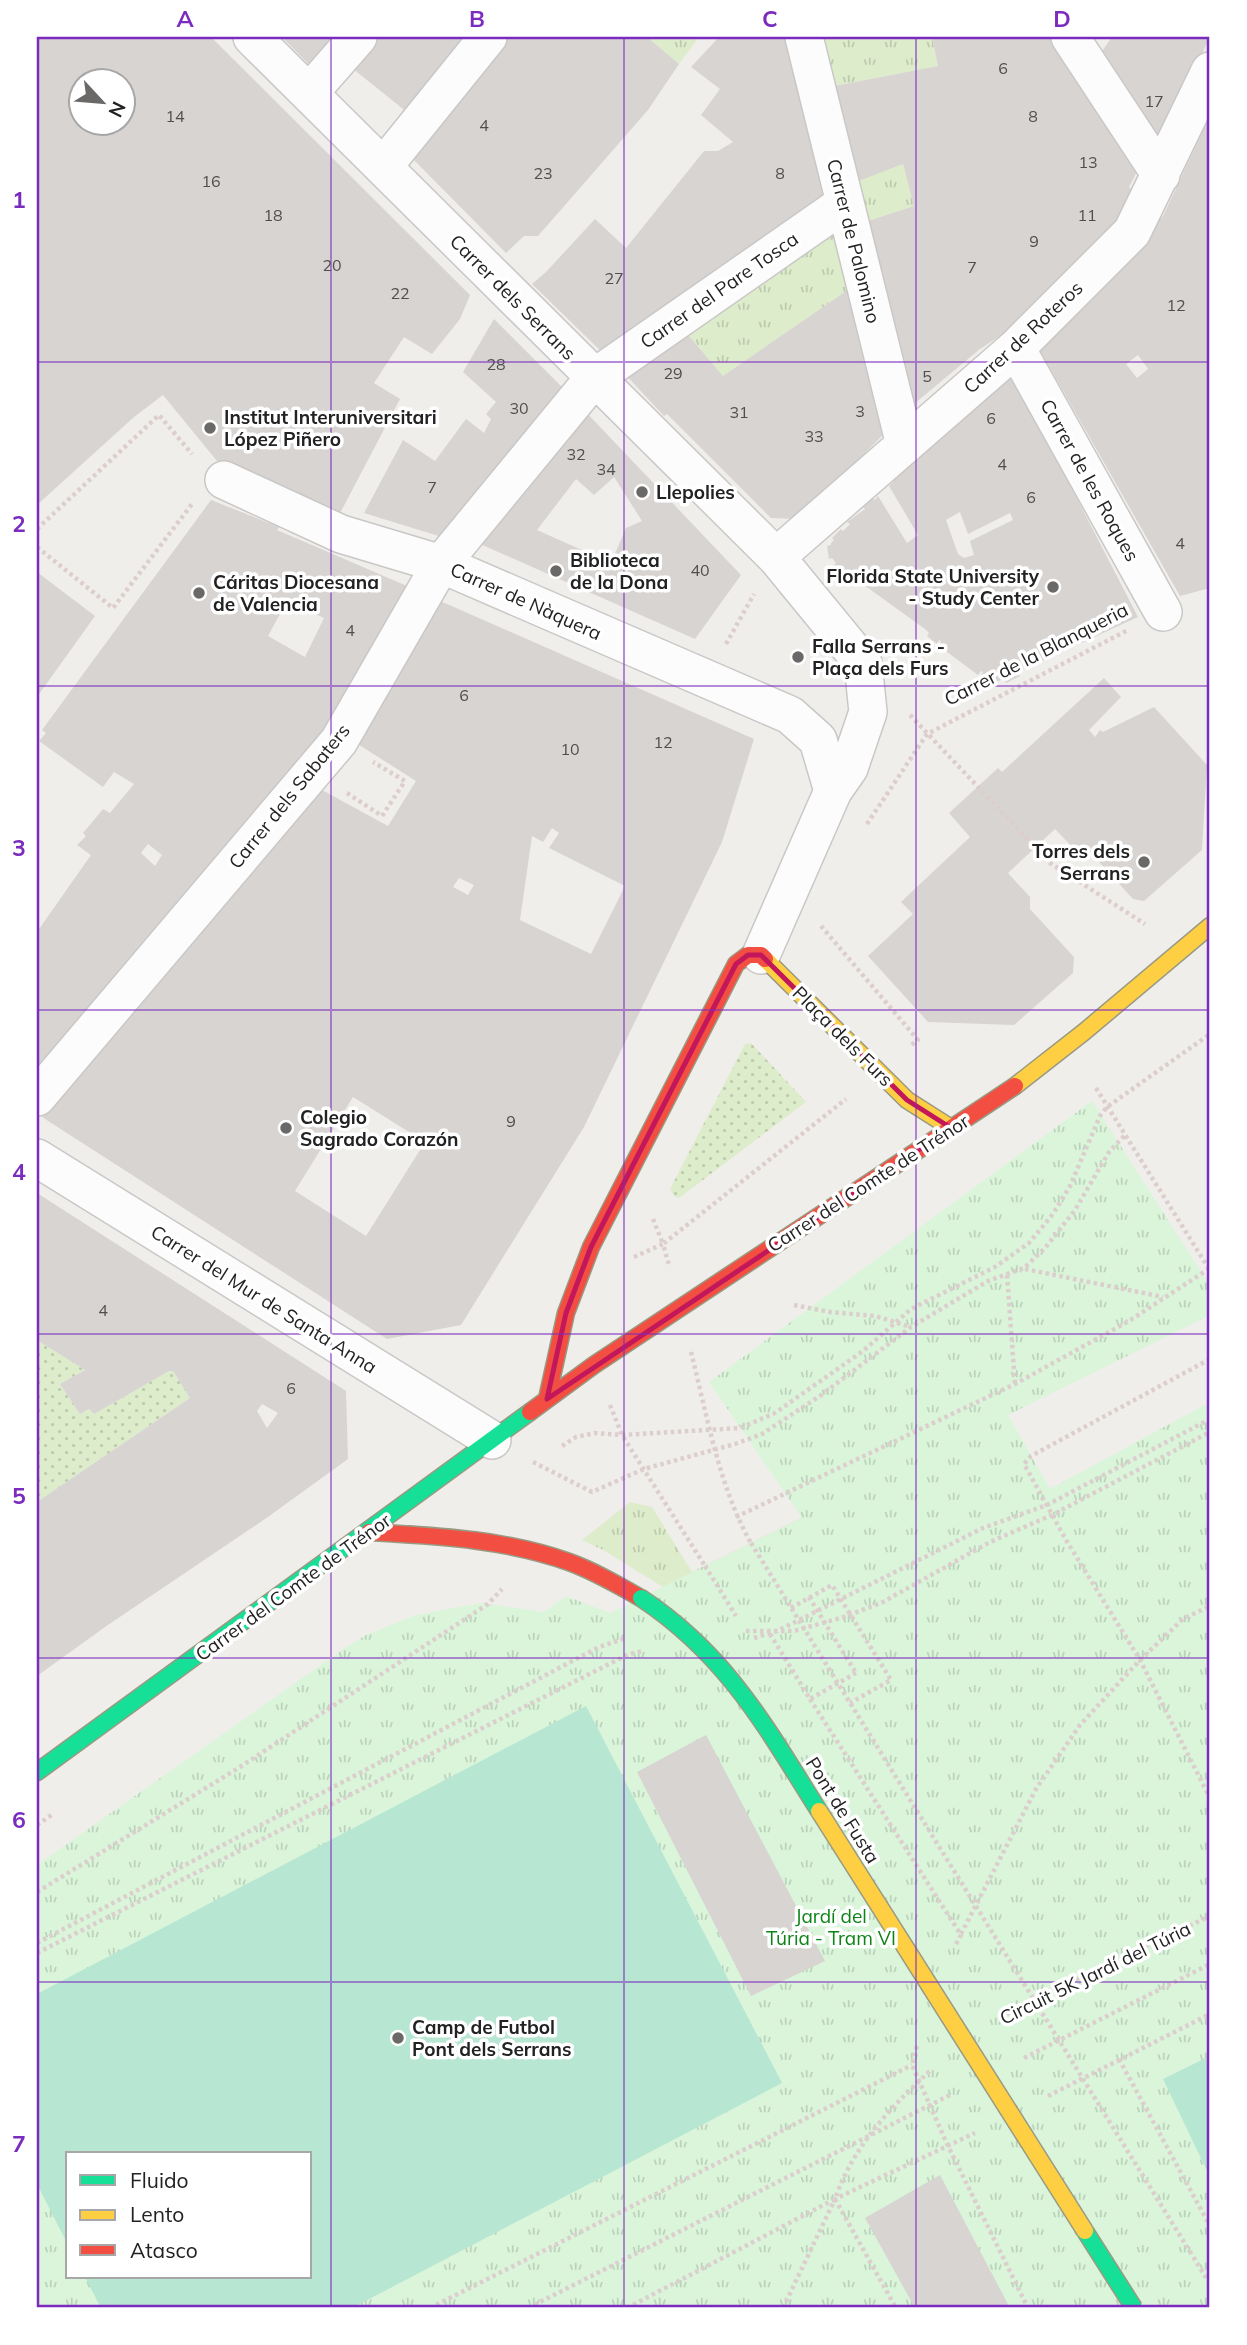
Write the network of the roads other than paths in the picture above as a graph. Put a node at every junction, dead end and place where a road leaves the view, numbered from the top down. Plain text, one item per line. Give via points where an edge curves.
1 (252, 37) edge
2 (358, 37) edge
3 (488, 37) edge
4 (804, 37) edge
5 (1070, 37) edge
6 (1210, 71) edge
7 (309, 93) junction
8 (383, 167) junction
9 (1161, 175) junction
10 (845, 203) junction
11 (1016, 348) junction
12 (594, 378) junction
13 (905, 445) junction
14 (219, 478) road end
15 (776, 556) junction
16 (441, 564) junction
17 (1163, 612) road end
18 (833, 791) junction
19 (1210, 926) edge
20 (749, 959) junction
21 (37, 1097) edge
22 (951, 1128) junction
23 (37, 1158) edge
24 (547, 1399) junction
25 (492, 1440) junction
26 (369, 1532) junction
27 (38, 1769) edge
28 (1134, 2308) edge

1 - 7 street, Carrer dels Serrans
2 - 7 street
3 - 8 street
4 - 10 street, Carrer de Palomino
5 - 9 street
6 - 9 street, Carrer de Roteros
7 - 8 street, Carrer dels Serrans
8 - 12 street, Carrer dels Serrans
9 - 11 street, Carrer de Roteros via 1132,232
10 - 12 street, Carrer del Pare Tosca
10 - 13 street, Carrer de Palomino
11 - 13 street, Carrer de Roteros
11 - 17 street, Carrer de les Roques
12 - 15 street, Carrer dels Serrans
12 - 16 street, Carrer dels Sabaters
13 - 15 street, Carrer de Roteros
14 - 16 street, Carrer de Nàquera via 341,534
15 - 18 street via 863,663 868,712 849,768
16 - 18 street, Carrer de Nàquera via 790,715 818,740
16 - 21 street, Carrer dels Sabaters via 339,741
18 - 20 street
19 - 22 main road, Carrer del Comte de Trénor via 1045,1063
20 - 22 main road, Plaça dels Furs via 906,1100
20 - 24 main road via 591,1247 566,1313
22 - 24 main road, Carrer del Comte de Trénor
23 - 25 street, Carrer del Mur de Santa Anna
24 - 25 main road, Carrer del Comte de Trénor
25 - 26 main road, Carrer del Comte de Trénor
26 - 27 main road, Carrer del Comte de Trénor
26 - 28 main road, Pont de Fusta, bridge via 440,1536 535,1551 597,1574 673,1618 693,1636 751,1703

